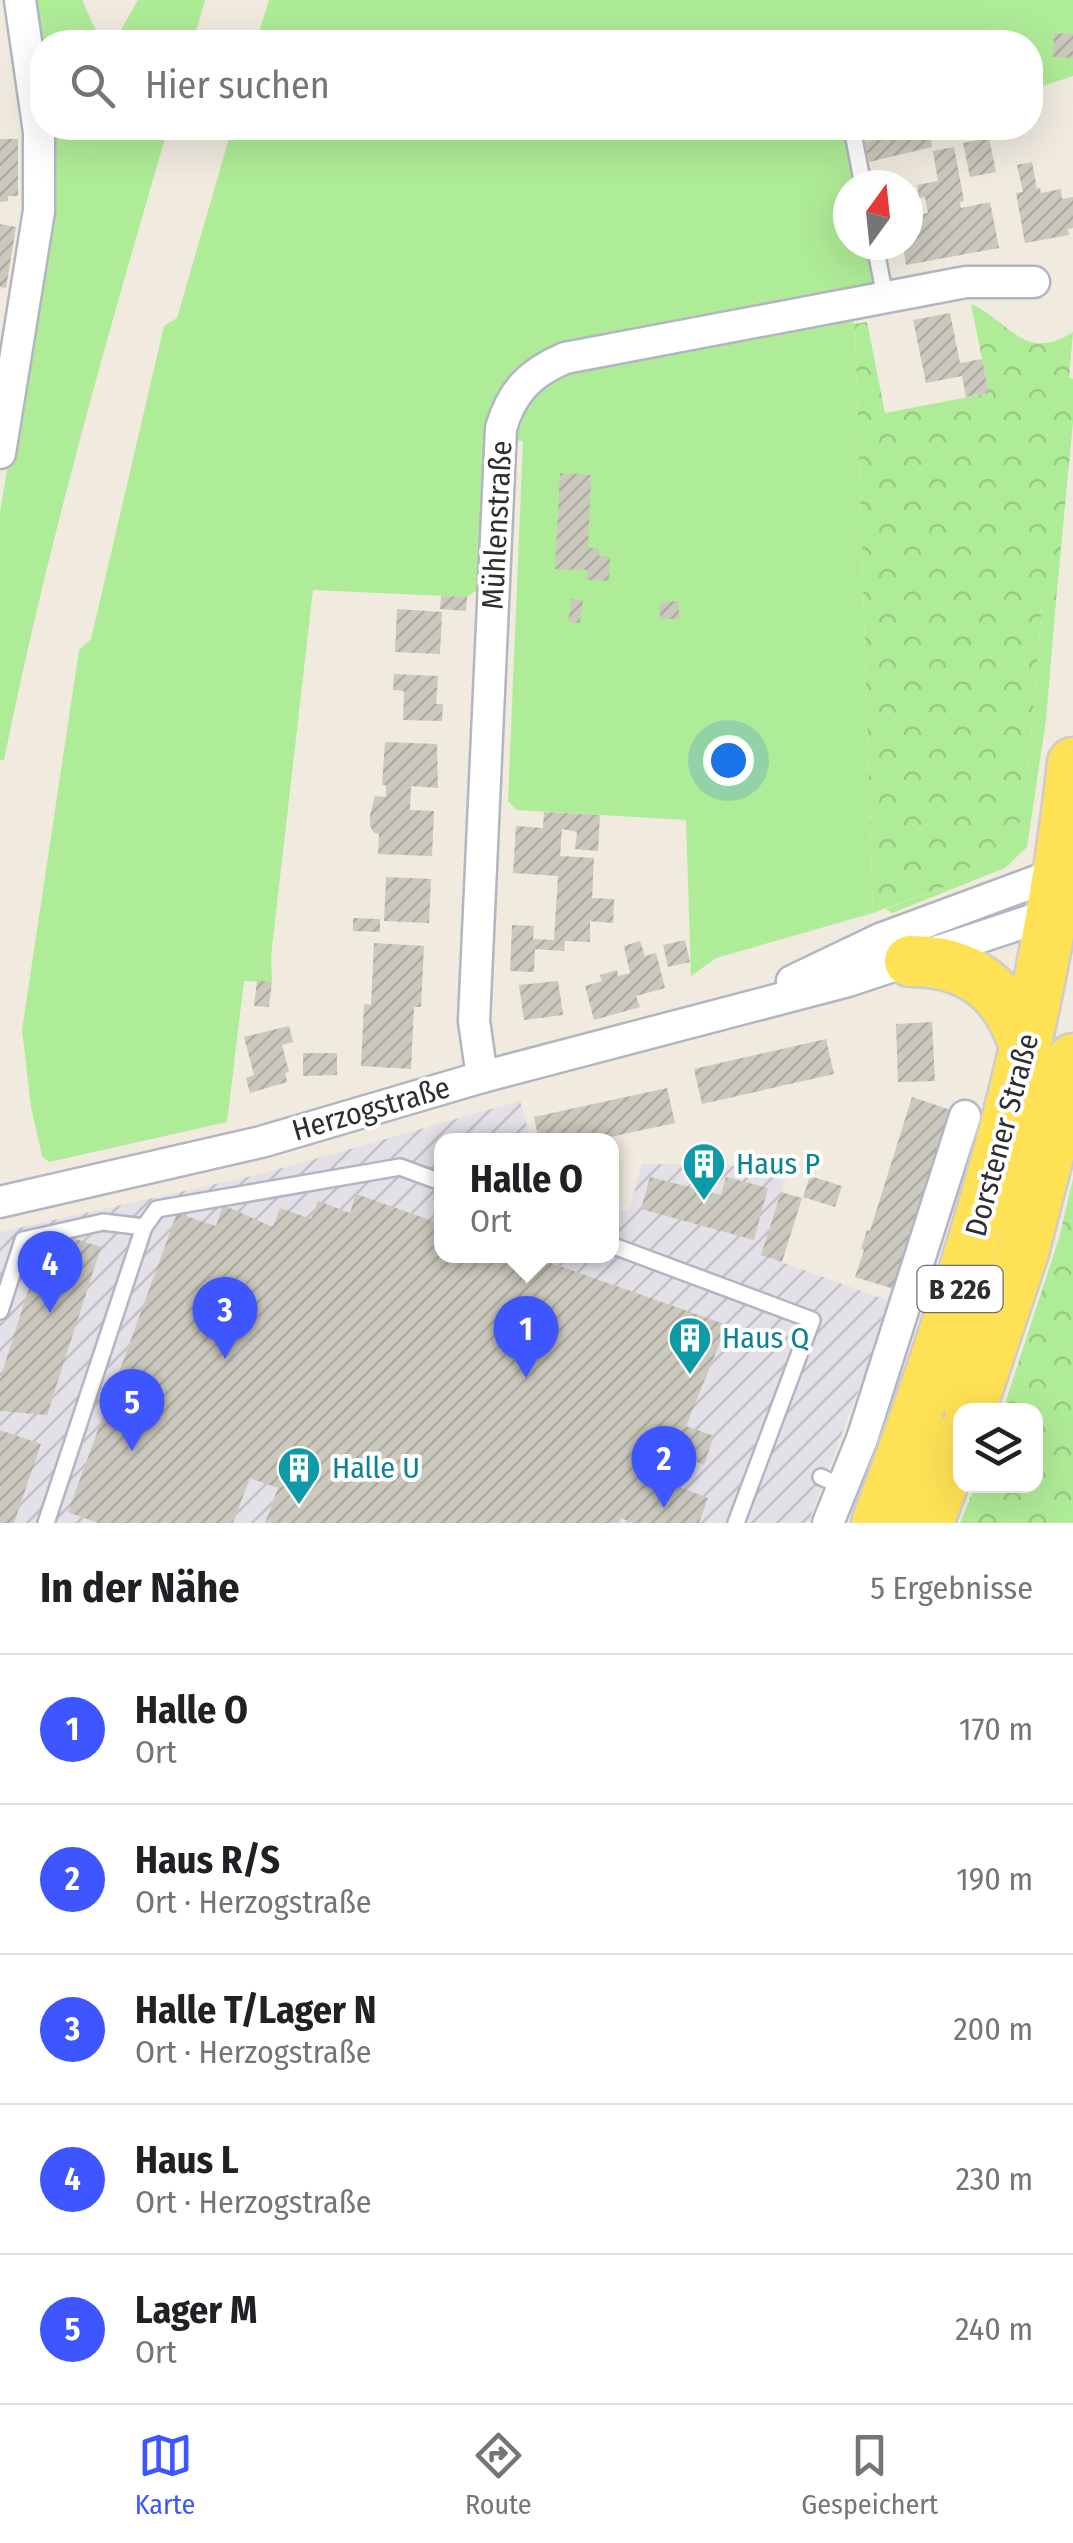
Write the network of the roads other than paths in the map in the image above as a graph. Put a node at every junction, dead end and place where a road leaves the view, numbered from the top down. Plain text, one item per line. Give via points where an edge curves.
1 (20, 0) edge
2 (30, 69) edge
3 (39, 140) edge
4 (854, 140) edge
5 (860, 170) edge
6 (878, 260) edge
7 (1034, 282) dead end
8 (885, 298) junction
9 (0, 452) edge
10 (1073, 762) edge
11 (1065, 890) edge
12 (910, 961) junction
13 (740, 1007) junction
14 (1049, 1054) edge
15 (482, 1077) junction
16 (965, 1116) dead end
17 (434, 1179) edge
18 (0, 1202) edge
19 (144, 1227) junction
20 (619, 1248) edge
21 (0, 1311) edge
22 (972, 1403) edge
23 (953, 1456) edge
24 (46, 1523) edge
25 (736, 1523) edge
26 (828, 1523) edge
27 (877, 1523) edge
28 (928, 1523) edge

1 - 2 street
3 - 9 street via 39,211
4 - 5 lane
6 - 8 lane
7 - 8 street, Mühlenstraße via 966,282
8 - 15 street, Mühlenstraße via 566,358 540,369 515,392 501,428 474,1021
10 - 11 main road, Dorstener Straße / B 226
11 - 12 street, Herzogstraße
11 - 13 street, Herzogstraße via 880,939
11 - 14 main road, Dorstener Straße / B 226
12 - 13 street, Herzogstraße
12 - 14 main road via 948,963 992,989
13 - 15 street, Herzogstraße
14 - 22 main road, Dorstener Straße / B 226 via 1023,1252
14 - 27 main road, Dorstener Straße / B 226 via 1004,1142 955,1306
15 - 18 street, Herzogstraße via 261,1142
16 - 26 street via 862,1439 831,1482
17 - 19 lane via 400,1167 158,1209
19 - 21 lane via 103,1222 23,1240
19 - 24 lane
20 - 25 lane via 812,1320
23 - 28 main road

